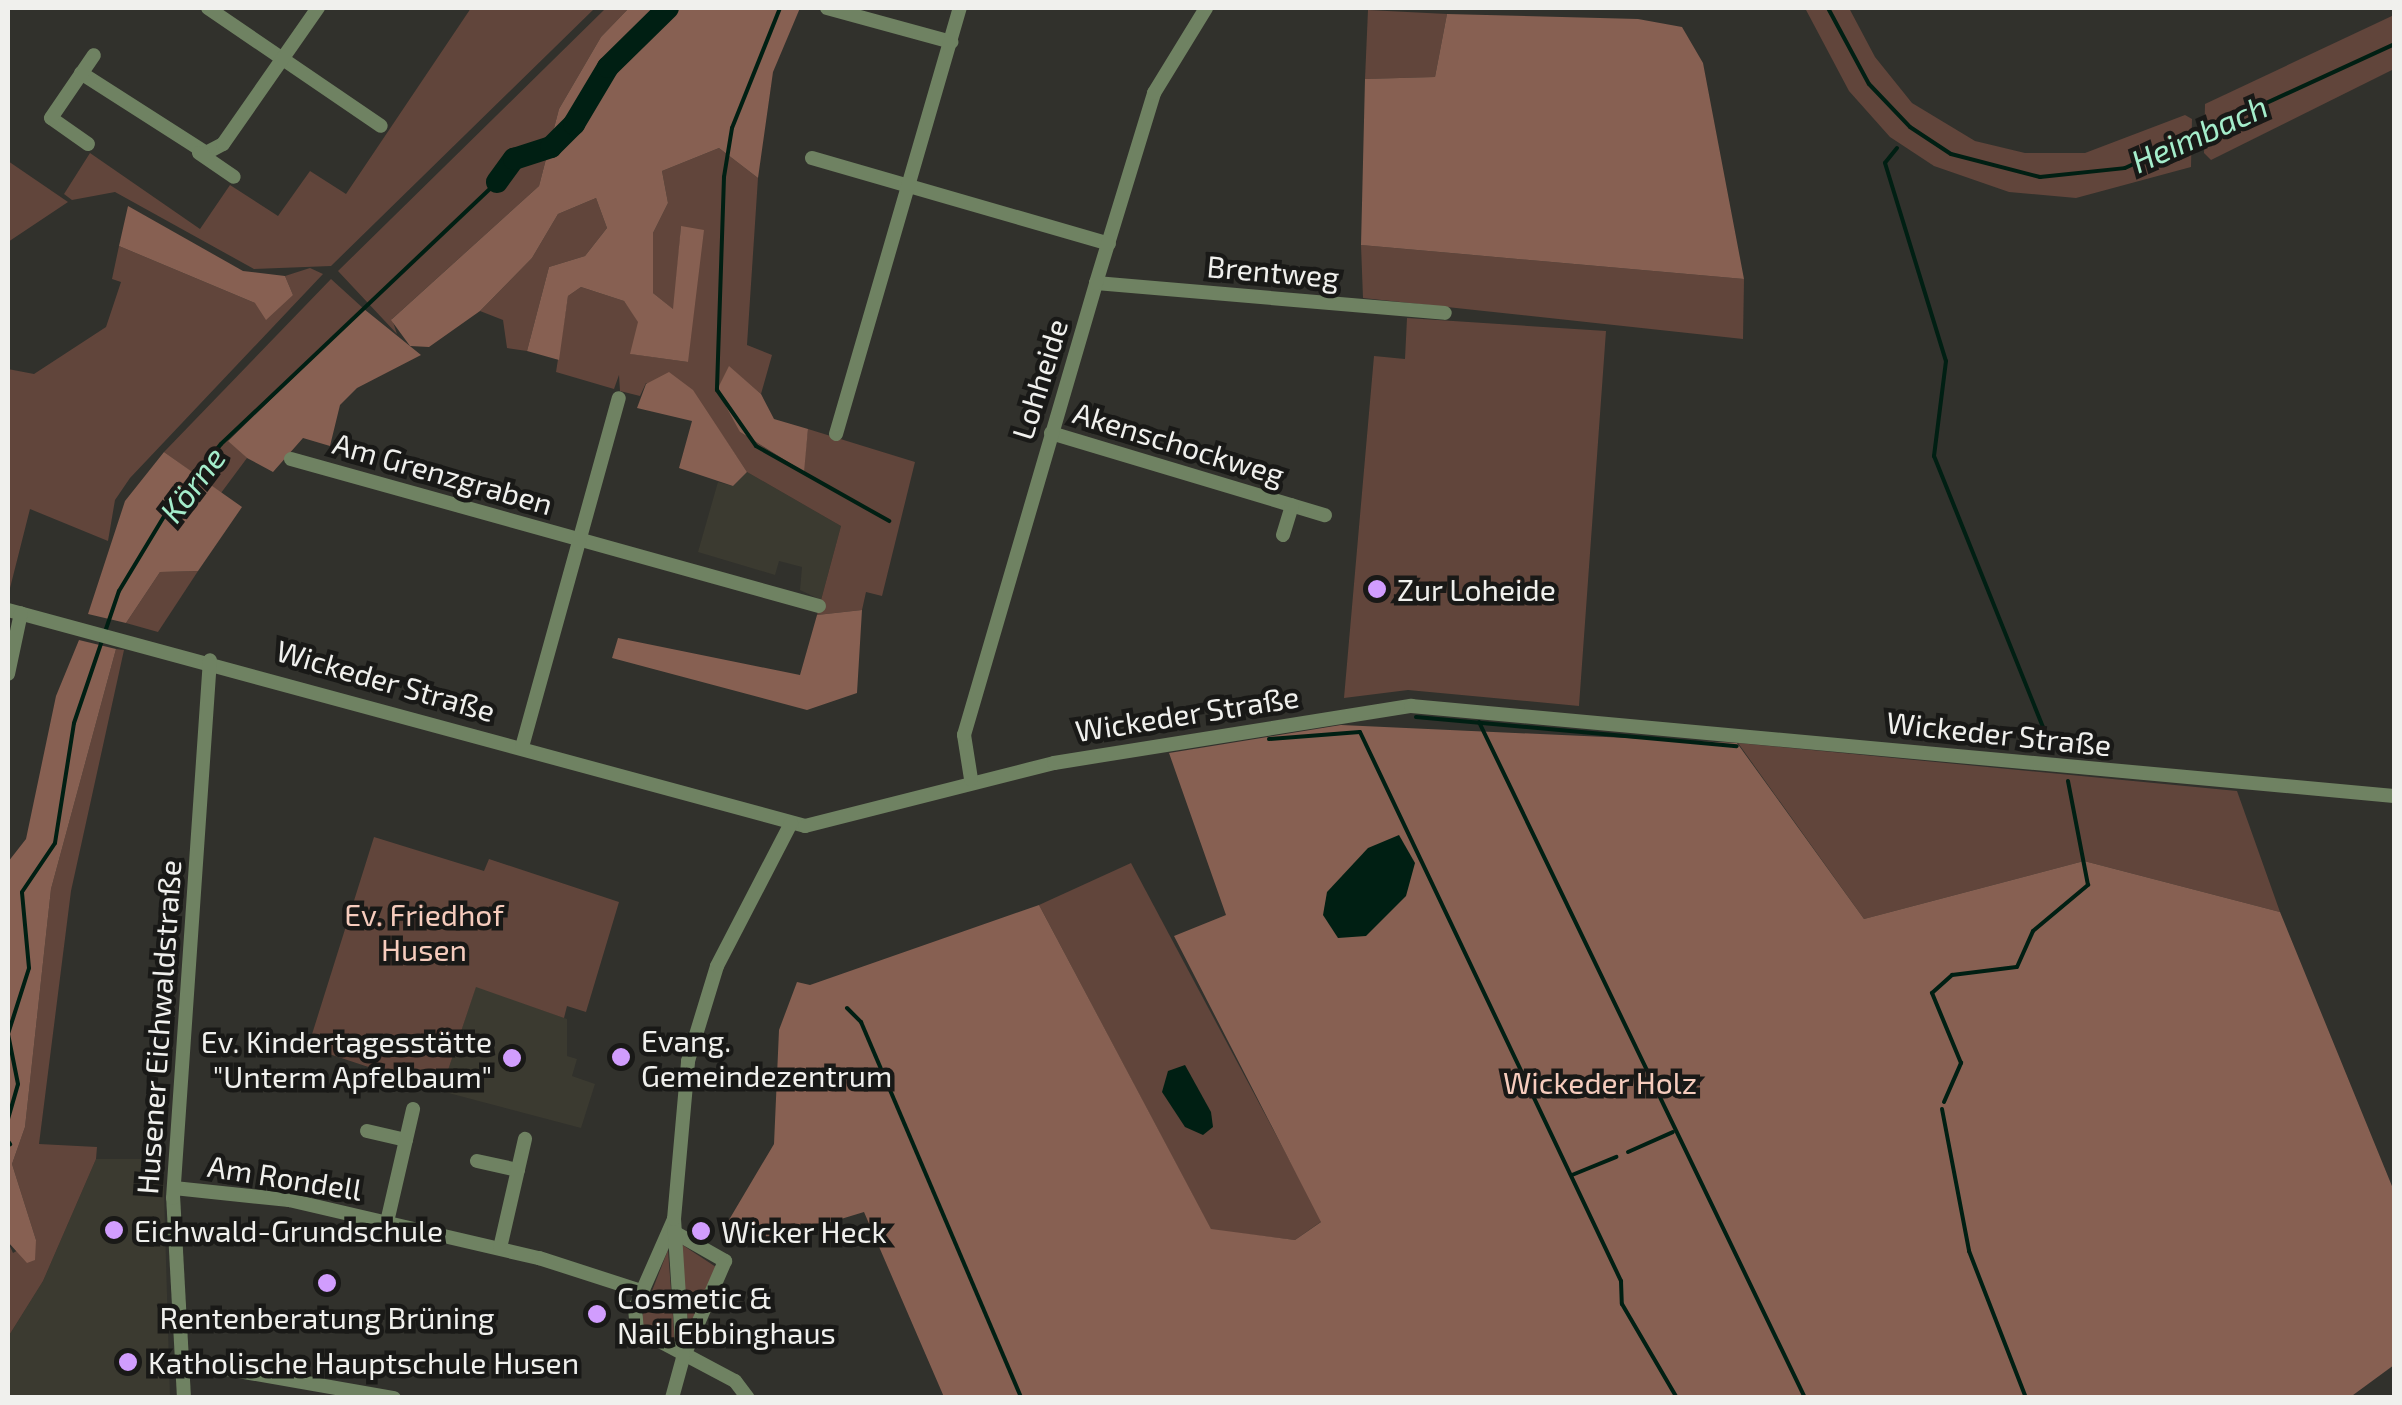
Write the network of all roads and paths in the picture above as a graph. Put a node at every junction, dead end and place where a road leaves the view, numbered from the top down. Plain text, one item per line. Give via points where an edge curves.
1 (208, 8) edge
2 (318, 8) edge
3 (827, 8) edge
4 (960, 8) edge
5 (1206, 8) edge
6 (951, 42) junction
7 (94, 54) dead end
8 (281, 58) junction
9 (82, 72) junction
10 (381, 126) dead end
11 (88, 144) dead end
12 (199, 152) junction
13 (812, 158) dead end
14 (234, 177) dead end
15 (908, 186) junction
16 (1108, 244) junction
17 (1096, 283) junction
18 (1445, 313) dead end
19 (619, 398) dead end
20 (1050, 433) junction
21 (836, 434) dead end
22 (291, 459) dead end
23 (1292, 505) junction
24 (1326, 515) dead end
25 (1283, 535) dead end
26 (580, 540) junction
27 (818, 606) dead end
28 (14, 611) edge
29 (210, 660) junction
30 (8, 674) edge
31 (522, 747) junction
32 (972, 779) junction
33 (2394, 796) edge
34 (791, 823) junction
35 (413, 1109) dead end
36 (366, 1131) dead end
37 (525, 1139) dead end
38 (406, 1140) junction
39 (477, 1161) dead end
40 (518, 1170) junction
41 (174, 1188) junction
42 (387, 1222) junction
43 (674, 1226) junction
44 (500, 1248) junction
45 (641, 1291) junction
46 (683, 1358) junction
47 (182, 1368) junction
48 (184, 1398) edge
49 (394, 1398) edge
50 (672, 1398) edge
51 (748, 1398) edge

1 - 8 street
2 - 8 street
3 - 6 street
4 - 6 street
5 - 16 street, Lohheide via 1154,93
6 - 15 street
7 - 9 street
8 - 10 street
8 - 12 street via 223,144
9 - 11 street via 50,118
9 - 12 street
12 - 14 street
13 - 15 street
15 - 16 street
15 - 21 street
16 - 17 street, Lohheide
17 - 18 street, Brentweg
17 - 20 street, Lohheide
19 - 26 street, Am Grenzgraben
20 - 23 street, Akenschockweg
20 - 32 street, Lohheide via 964,734
22 - 26 street, Am Grenzgraben
23 - 24 street, Akenschockweg
23 - 25 street, Akenschockweg
26 - 27 street, Am Grenzgraben
26 - 31 street, Am Grenzgraben
28 - 29 street, Wickeder Straße
28 - 30 street, Wickeder Straße
29 - 31 street, Wickeder Straße
29 - 41 street, Husener Eichwaldstraße
31 - 34 street, Wickeder Straße
32 - 33 street, Wickeder Straße via 1239,730 1423,706
32 - 34 street, Wickeder Straße via 846,821
34 - 43 street via 786,844 731,934 700,1012 684,1089
35 - 38 street, Am Rondell
36 - 38 street, Am Rondell
37 - 40 street
38 - 42 street, Am Rondell
39 - 40 street
40 - 44 street
41 - 42 street, Am Rondell via 257,1194
41 - 47 street, Husener Eichwaldstraße
42 - 44 street, Am Rondell
43 - 45 street
43 - 46 street
43 - 46 street via 725,1261
44 - 45 street, Am Rondell
45 - 46 street via 637,1330
46 - 50 street
46 - 51 street via 734,1382
47 - 48 street, Husener Eichwaldstraße
47 - 49 street via 204,1364

